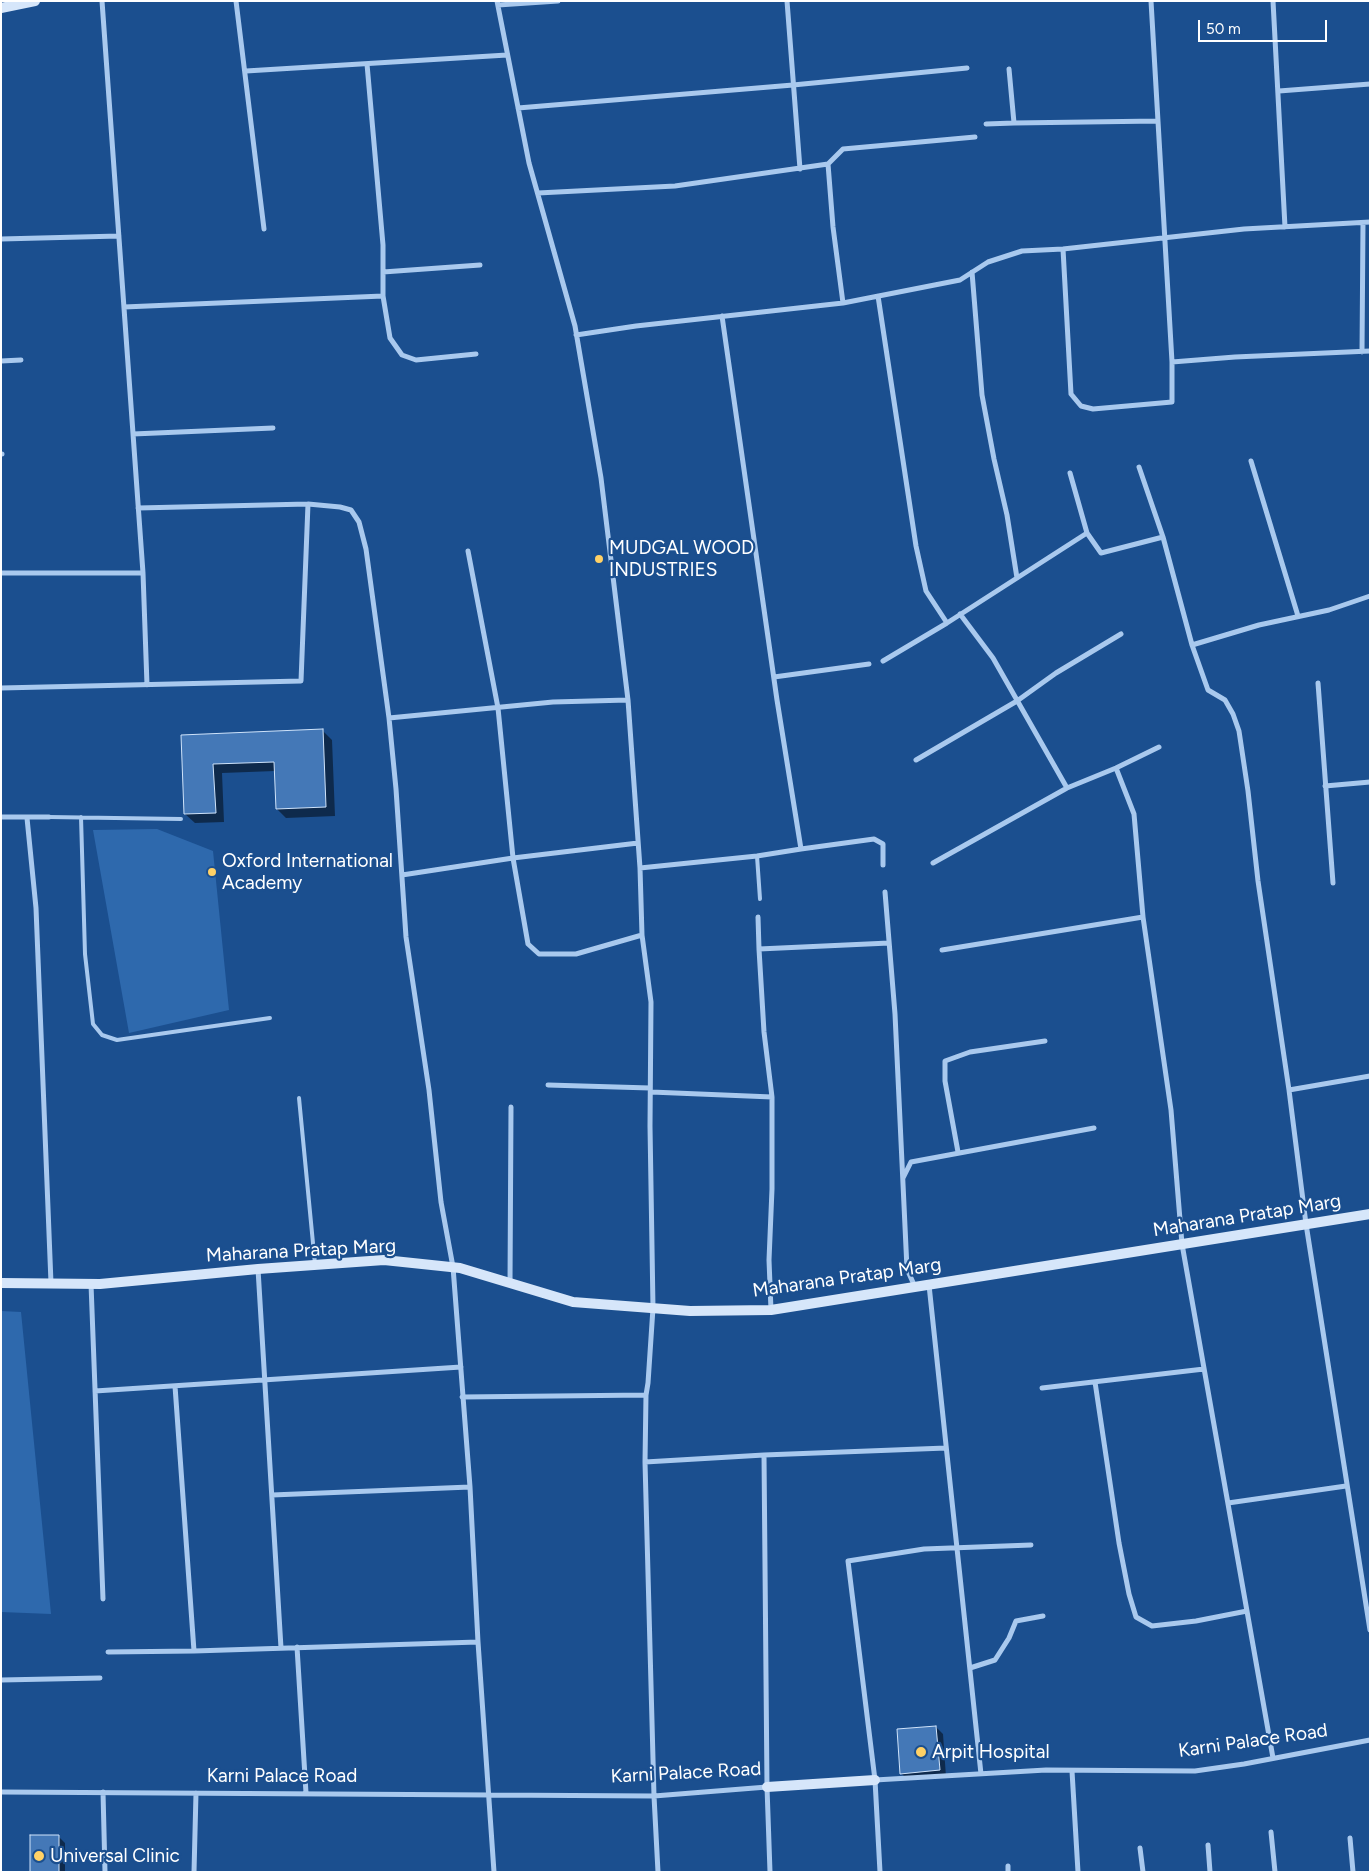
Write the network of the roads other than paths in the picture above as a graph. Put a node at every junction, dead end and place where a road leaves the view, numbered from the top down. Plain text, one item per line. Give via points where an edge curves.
1 (35, 1) edge
2 (102, 1) edge
3 (236, 1) edge
4 (558, 1) edge
5 (787, 1) edge
6 (1151, 1) edge
7 (1273, 1) edge
8 (498, 3) edge
9 (1, 8) edge
10 (507, 54) junction
11 (367, 64) junction
12 (967, 68) dead end
13 (1010, 69) dead end
14 (246, 71) junction
15 (1370, 84) edge
16 (793, 85) junction
17 (1279, 91) junction
18 (518, 108) junction
19 (1158, 121) junction
20 (1014, 123) junction
21 (986, 124) dead end
22 (975, 138) dead end
23 (828, 164) junction
24 (800, 169) junction
25 (538, 193) junction
26 (1370, 222) edge
27 (1363, 223) junction
28 (1285, 227) junction
29 (264, 229) dead end
30 (119, 236) junction
31 (1164, 238) junction
32 (1, 239) edge
33 (1063, 249) junction
34 (480, 265) dead end
35 (383, 272) junction
36 (972, 272) junction
37 (382, 296) junction
38 (878, 296) junction
39 (843, 303) junction
40 (124, 307) junction
41 (722, 316) junction
42 (576, 335) junction
43 (1370, 351) edge
44 (1362, 352) junction
45 (476, 354) dead end
46 (1, 360) edge
47 (21, 360) dead end
48 (1172, 362) junction
49 (273, 428) dead end
50 (133, 434) junction
51 (1251, 461) dead end
52 (1139, 467) dead end
53 (1070, 473) dead end
54 (308, 504) junction
55 (138, 508) junction
56 (1087, 533) junction
57 (1163, 537) junction
58 (468, 551) dead end
59 (1, 572) edge
60 (143, 573) junction
61 (1017, 578) junction
62 (1370, 596) edge
63 (960, 614) junction
64 (1298, 616) junction
65 (947, 623) junction
66 (1121, 634) dead end
67 (1192, 645) junction
68 (883, 661) dead end
69 (869, 664) dead end
70 (774, 677) junction
71 (1318, 683) dead end
72 (146, 685) junction
73 (1, 688) edge
74 (628, 700) junction
75 (1017, 701) junction
76 (498, 708) junction
77 (389, 718) junction
78 (1159, 747) dead end
79 (916, 760) dead end
80 (1116, 768) junction
81 (1370, 782) edge
82 (1325, 786) junction
83 (1067, 788) junction
84 (49, 817) joint
85 (81, 817) junction
86 (1, 818) edge
87 (27, 818) junction
88 (181, 819) dead end
89 (638, 843) junction
90 (801, 849) junction
91 (757, 856) junction
92 (513, 858) junction
93 (933, 863) dead end
94 (883, 865) dead end
95 (640, 868) junction
96 (402, 875) junction
97 (1333, 883) dead end
98 (886, 892) dead end
99 (760, 899) dead end
100 (758, 917) dead end
101 (1143, 917) junction
102 (642, 934) junction
103 (888, 943) junction
104 (759, 949) junction
105 (942, 950) dead end
106 (270, 1018) dead end
107 (1045, 1041) dead end
108 (1370, 1076) edge
109 (548, 1085) dead end
110 (650, 1090) junction
111 (1289, 1090) junction
112 (772, 1097) junction
113 (299, 1098) dead end
114 (511, 1107) dead end
115 (1094, 1128) dead end
116 (958, 1152) junction
117 (902, 1179) junction
118 (1370, 1214) edge
119 (1306, 1224) junction
120 (1182, 1244) junction
121 (315, 1264) junction
122 (453, 1267) junction
123 (258, 1269) junction
124 (1, 1283) edge
125 (51, 1283) junction
126 (510, 1283) junction
127 (91, 1284) junction
128 (929, 1285) junction
129 (915, 1288) junction
130 (653, 1308) junction
131 (771, 1310) junction
132 (461, 1367) junction
133 (1204, 1369) junction
134 (265, 1380) junction
135 (1095, 1382) junction
136 (175, 1386) junction
137 (1042, 1388) dead end
138 (95, 1391) junction
139 (646, 1395) junction
140 (462, 1397) junction
141 (946, 1448) junction
142 (764, 1455) junction
143 (645, 1462) junction
144 (1346, 1486) junction
145 (470, 1487) junction
146 (272, 1495) junction
147 (1228, 1503) junction
148 (1031, 1545) dead end
149 (957, 1549) junction
150 (103, 1599) dead end
151 (1247, 1611) junction
152 (1042, 1616) dead end
153 (1370, 1630) edge
154 (478, 1642) junction
155 (297, 1647) junction
156 (281, 1648) junction
157 (194, 1651) junction
158 (108, 1652) dead end
159 (970, 1668) junction
160 (100, 1678) dead end
161 (1, 1680) edge
162 (1370, 1740) edge
163 (1273, 1758) junction
164 (1072, 1771) junction
165 (981, 1774) junction
166 (876, 1780) junction
167 (766, 1787) junction
168 (1, 1792) edge
169 (103, 1792) junction
170 (196, 1793) junction
171 (306, 1793) junction
172 (490, 1796) junction
173 (654, 1796) junction
174 (1271, 1832) dead end
175 (1350, 1838) dead end
176 (1208, 1845) dead end
177 (1140, 1848) dead end
178 (104, 1872) edge
179 (194, 1872) edge
180 (494, 1872) edge
181 (658, 1872) edge
182 (770, 1872) edge
183 (880, 1872) edge
184 (1078, 1872) edge
185 (1142, 1872) edge
186 (1210, 1872) edge
187 (1275, 1872) edge
188 (1353, 1872) edge

1 - 9 street
2 - 30 street
3 - 14 street
4 - 8 street
5 - 16 street
6 - 19 street
7 - 17 street
8 - 10 street
10 - 11 street
10 - 18 street
11 - 14 street
11 - 35 street
12 - 16 street
13 - 20 street
14 - 29 street
15 - 17 street
16 - 18 street
16 - 24 street
17 - 28 street
18 - 25 street
19 - 20 street
19 - 31 street
20 - 21 street
22 - 23 street via 844,150
23 - 24 street
23 - 39 street
24 - 25 street via 676,186
25 - 42 street
26 - 27 street
27 - 28 street
27 - 44 street
28 - 31 street
30 - 32 street
30 - 40 street
31 - 33 street
31 - 48 street
33 - 36 street via 1022,251 988,262
33 - 48 street via 1070,387 1071,394 1081,406 1093,409 1172,402
34 - 35 street
35 - 37 street
36 - 38 street via 960,280
36 - 61 street via 982,395
37 - 40 street
37 - 45 street via 390,338 402,354 416,360
38 - 39 street
38 - 65 street via 916,546 926,591
39 - 41 street
40 - 50 street
41 - 42 street
41 - 70 street
42 - 74 street via 601,478
43 - 44 street
44 - 48 street
46 - 47 street
49 - 50 street
50 - 55 street
51 - 64 street
52 - 57 street
53 - 56 street
54 - 55 street
54 - 72 street via 301,681
54 - 77 street via 350,510 359,522 366,549
55 - 60 street
56 - 57 street via 1101,553
56 - 61 street
57 - 67 street
58 - 76 street
59 - 60 street
60 - 72 street
61 - 63 street
62 - 64 street via 1329,610
63 - 65 street
63 - 75 street via 993,658
64 - 67 street
65 - 68 street
66 - 75 street
67 - 111 street via 1208,690 1225,700 1238,731
69 - 70 street
70 - 90 street
71 - 82 street
72 - 73 street
74 - 76 street via 553,702
74 - 89 street
75 - 79 street
75 - 83 street
76 - 77 street
76 - 92 street
77 - 96 street
78 - 80 street
80 - 83 street
80 - 101 street via 1134,814
81 - 82 street
82 - 97 street
83 - 93 street
84 - 85 lane
84 - 87 street
85 - 88 lane
85 - 106 lane via 85,954 93,1024 102,1035 117,1040
86 - 87 street
87 - 125 street via 36,908
89 - 92 street
89 - 95 street
90 - 91 street
90 - 94 street via 874,839 882,844
91 - 95 street
91 - 99 lane
92 - 96 street
92 - 102 street via 528,944 539,954 576,954
95 - 102 street
96 - 122 street via 406,937
98 - 103 street
100 - 104 street
101 - 105 street
101 - 120 street via 1171,1110
102 - 110 street via 651,1002
103 - 104 street
103 - 117 street via 895,1014
104 - 112 street
107 - 116 street via 970,1052 945,1061 945,1081
108 - 111 street
109 - 110 street
110 - 112 street
110 - 130 street
111 - 119 street
112 - 131 street
113 - 121 lane
114 - 126 street
115 - 116 street
116 - 117 street via 911,1162
117 - 129 street via 907,1269
118 - 119 street, Maharana Pratap Marg
119 - 120 street, Maharana Pratap Marg
119 - 144 street
120 - 128 street, Maharana Pratap Marg
120 - 133 street
121 - 122 street, Maharana Pratap Marg via 384,1260
121 - 123 street, Maharana Pratap Marg
122 - 126 street, Maharana Pratap Marg
122 - 132 street
123 - 127 street, Maharana Pratap Marg
123 - 134 street
124 - 125 street, Maharana Pratap Marg
125 - 127 street, Maharana Pratap Marg
126 - 130 street, Maharana Pratap Marg via 573,1302
127 - 138 street
128 - 129 street, Maharana Pratap Marg
128 - 141 street
129 - 131 street, Maharana Pratap Marg
130 - 131 street, Maharana Pratap Marg
130 - 139 street
132 - 134 street
132 - 140 street
133 - 135 street
133 - 147 street
134 - 136 street
134 - 146 street
135 - 137 street
135 - 151 street via 1118,1543 1136,1618 1152,1626
136 - 138 street
136 - 157 street
138 - 150 street
139 - 140 street
139 - 143 street
140 - 145 street
141 - 142 street
141 - 149 street
142 - 143 street
142 - 167 street
143 - 173 street
144 - 147 street
144 - 153 street
145 - 146 street
145 - 154 street
146 - 156 street
147 - 151 street
148 - 149 street
149 - 159 street
149 - 166 street via 924,1549 848,1561
151 - 163 street
152 - 159 street via 1016,1621 995,1660
154 - 155 street
154 - 172 street
155 - 156 street
155 - 171 street
156 - 157 street
157 - 158 street
159 - 165 street
160 - 161 street
162 - 163 street, Karni Palace Road
163 - 164 street, Karni Palace Road via 1195,1771
164 - 165 street, Karni Palace Road
164 - 184 street
165 - 166 street, Karni Palace Road
166 - 167 street, Karni Palace Road
166 - 183 street
167 - 173 street, Karni Palace Road
167 - 182 street
168 - 169 street, Karni Palace Road
169 - 170 street, Karni Palace Road
169 - 178 street
170 - 171 street, Karni Palace Road
170 - 179 street
171 - 172 street, Karni Palace Road
172 - 173 street, Karni Palace Road
172 - 180 street
173 - 181 street
174 - 187 street
175 - 188 street
176 - 186 street
177 - 185 street

